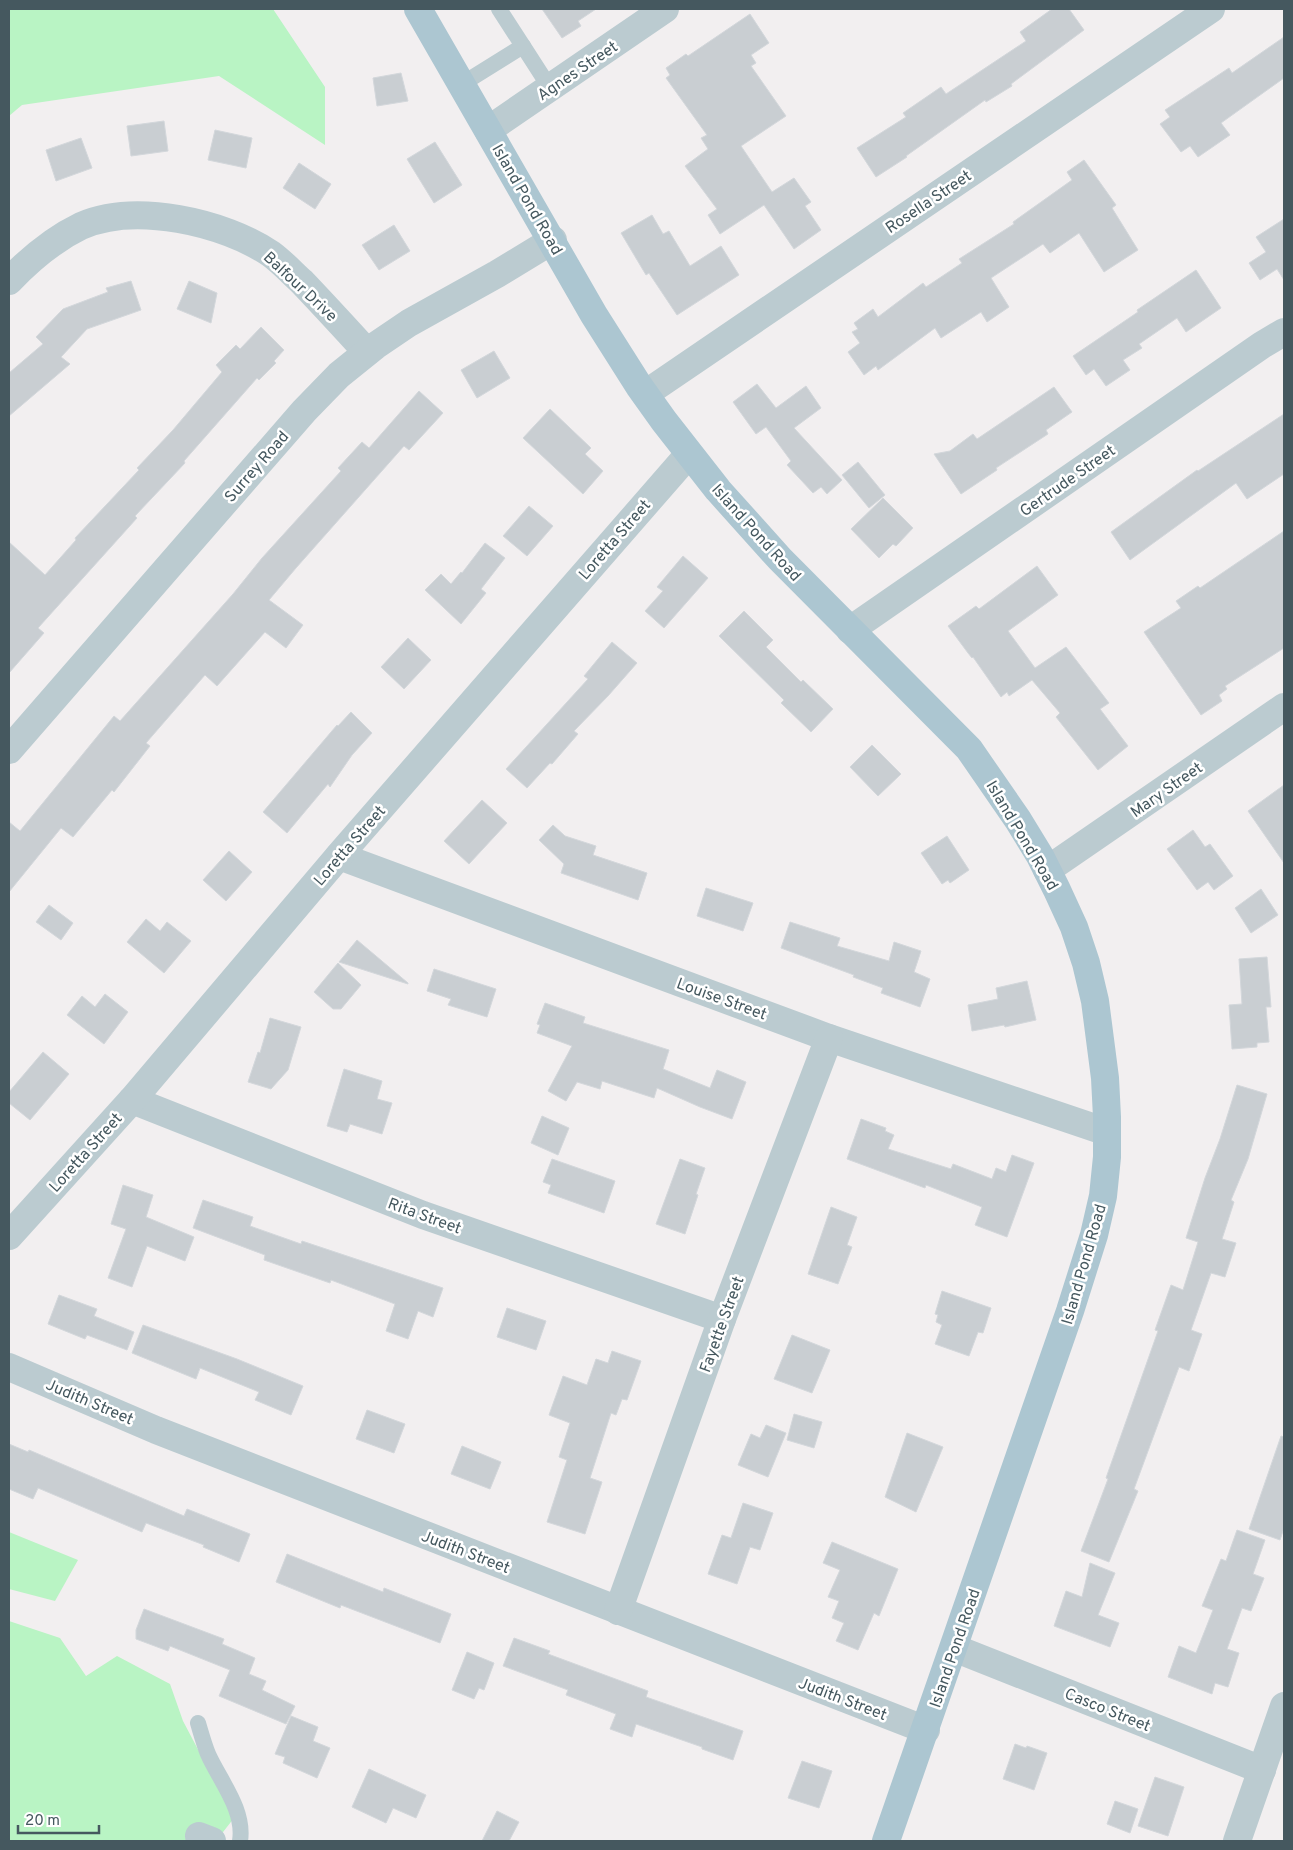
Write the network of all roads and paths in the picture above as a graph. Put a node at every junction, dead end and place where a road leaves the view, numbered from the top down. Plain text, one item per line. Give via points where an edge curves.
1 (499, 9) edge
2 (665, 9) edge
3 (1211, 9) edge
4 (422, 10) edge
5 (523, 46) junction
6 (462, 84) junction
7 (550, 88) junction
8 (488, 130) junction
9 (553, 240) junction
10 (9, 281) edge
11 (1284, 332) edge
12 (367, 352) junction
13 (645, 394) junction
14 (689, 454) junction
15 (850, 630) junction
16 (1284, 707) edge
17 (9, 750) edge
18 (339, 856) junction
19 (1047, 870) junction
20 (829, 1038) junction
21 (132, 1100) junction
22 (1107, 1132) junction
23 (9, 1236) edge
24 (722, 1319) junction
25 (9, 1367) edge
26 (618, 1611) junction
27 (954, 1648) junction
28 (1284, 1706) edge
29 (198, 1724) dead end
30 (926, 1730) junction
31 (1262, 1770) junction
32 (240, 1841) edge
33 (886, 1841) edge
34 (1237, 1841) edge

1 - 5 lane
2 - 7 street, Agnes Street
3 - 13 street, Rosella Street
4 - 6 main road, Island Pond Road
5 - 6 lane
5 - 7 lane
6 - 8 main road, Island Pond Road
7 - 8 street, Agnes Street
8 - 9 main road, Island Pond Road
9 - 12 street, Surrey Road via 409,323
9 - 13 main road, Island Pond Road via 594,315
10 - 12 street, Balfour Drive via 40,253 83,225 141,216 197,223 234,233 273,256
11 - 15 street, Gertrude Street
12 - 17 street, Surrey Road via 304,411
13 - 14 main road, Island Pond Road
14 - 15 main road, Island Pond Road via 780,559
14 - 18 street, Loretta Street
15 - 19 main road, Island Pond Road via 969,749 1018,820
16 - 19 street, Mary Street
18 - 20 street, Louise Street
18 - 21 street, Loretta Street
19 - 22 main road, Island Pond Road via 1074,926 1096,1001 1105,1078
20 - 22 street, Louise Street
20 - 24 street, Fayette Street
21 - 23 street, Loretta Street
21 - 24 street, Rita Street via 423,1215
22 - 27 main road, Island Pond Road via 1103,1196 1094,1234
24 - 26 street, Fayette Street
25 - 26 street, Judith Street via 156,1430
26 - 30 street, Judith Street
27 - 30 main road, Island Pond Road
27 - 31 street, Casco Street
28 - 31 street
29 - 32 lane via 207,1752 239,1818
30 - 33 main road, Island Pond Road
31 - 34 street

